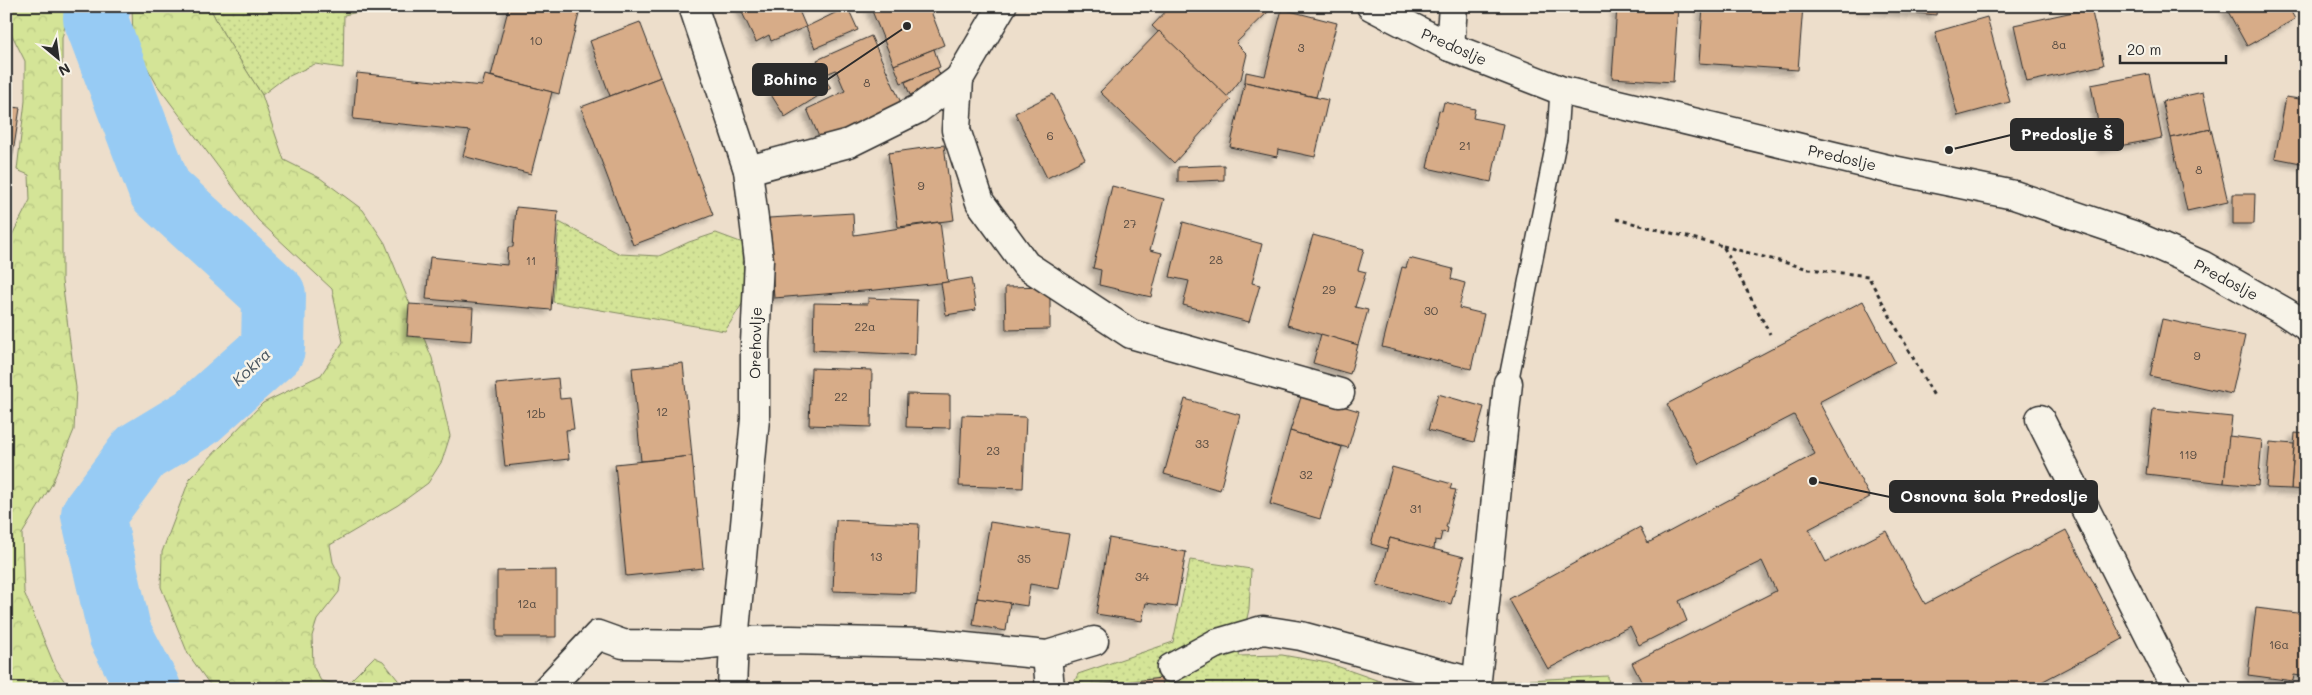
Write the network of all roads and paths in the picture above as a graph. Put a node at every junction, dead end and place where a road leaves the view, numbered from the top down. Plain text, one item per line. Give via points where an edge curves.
1 (693, 6) edge
2 (1002, 6) edge
3 (1371, 6) edge
4 (1453, 6) edge
5 (1450, 47) junction
6 (959, 79) junction
7 (1560, 90) junction
8 (748, 170) junction
9 (1616, 219) dead end
10 (1724, 246) junction
11 (2306, 326) edge
12 (1770, 334) dead end
13 (1508, 383) joint
14 (1340, 393) dead end
15 (1934, 396) dead end
16 (2040, 419) dead end
17 (734, 641) junction
18 (1094, 641) dead end
19 (1046, 655) junction
20 (1171, 668) dead end
21 (1476, 686) edge
22 (547, 689) edge
23 (732, 689) edge
24 (1050, 689) edge
25 (2178, 689) edge

1 - 8 street, Orehovlje
2 - 6 street
3 - 5 street, Predoslje
4 - 5 street
5 - 7 street, Predoslje
6 - 8 street via 918,110 849,143
6 - 14 street via 956,130 980,202 1026,266 1131,334
7 - 11 street, Predoslje via 1888,169 2014,195 2133,235 2202,265
7 - 13 lane via 1557,138
8 - 17 street, Orehovlje via 759,260 755,418
9 - 10 path
10 - 12 path
10 - 15 path via 1809,269 1868,276
13 - 21 street
16 - 25 street
17 - 19 street via 926,643
17 - 22 street via 701,645 623,644 598,635
17 - 23 street, Orehovlje
18 - 19 street
19 - 24 street
20 - 21 street via 1215,644 1263,630 1302,636

